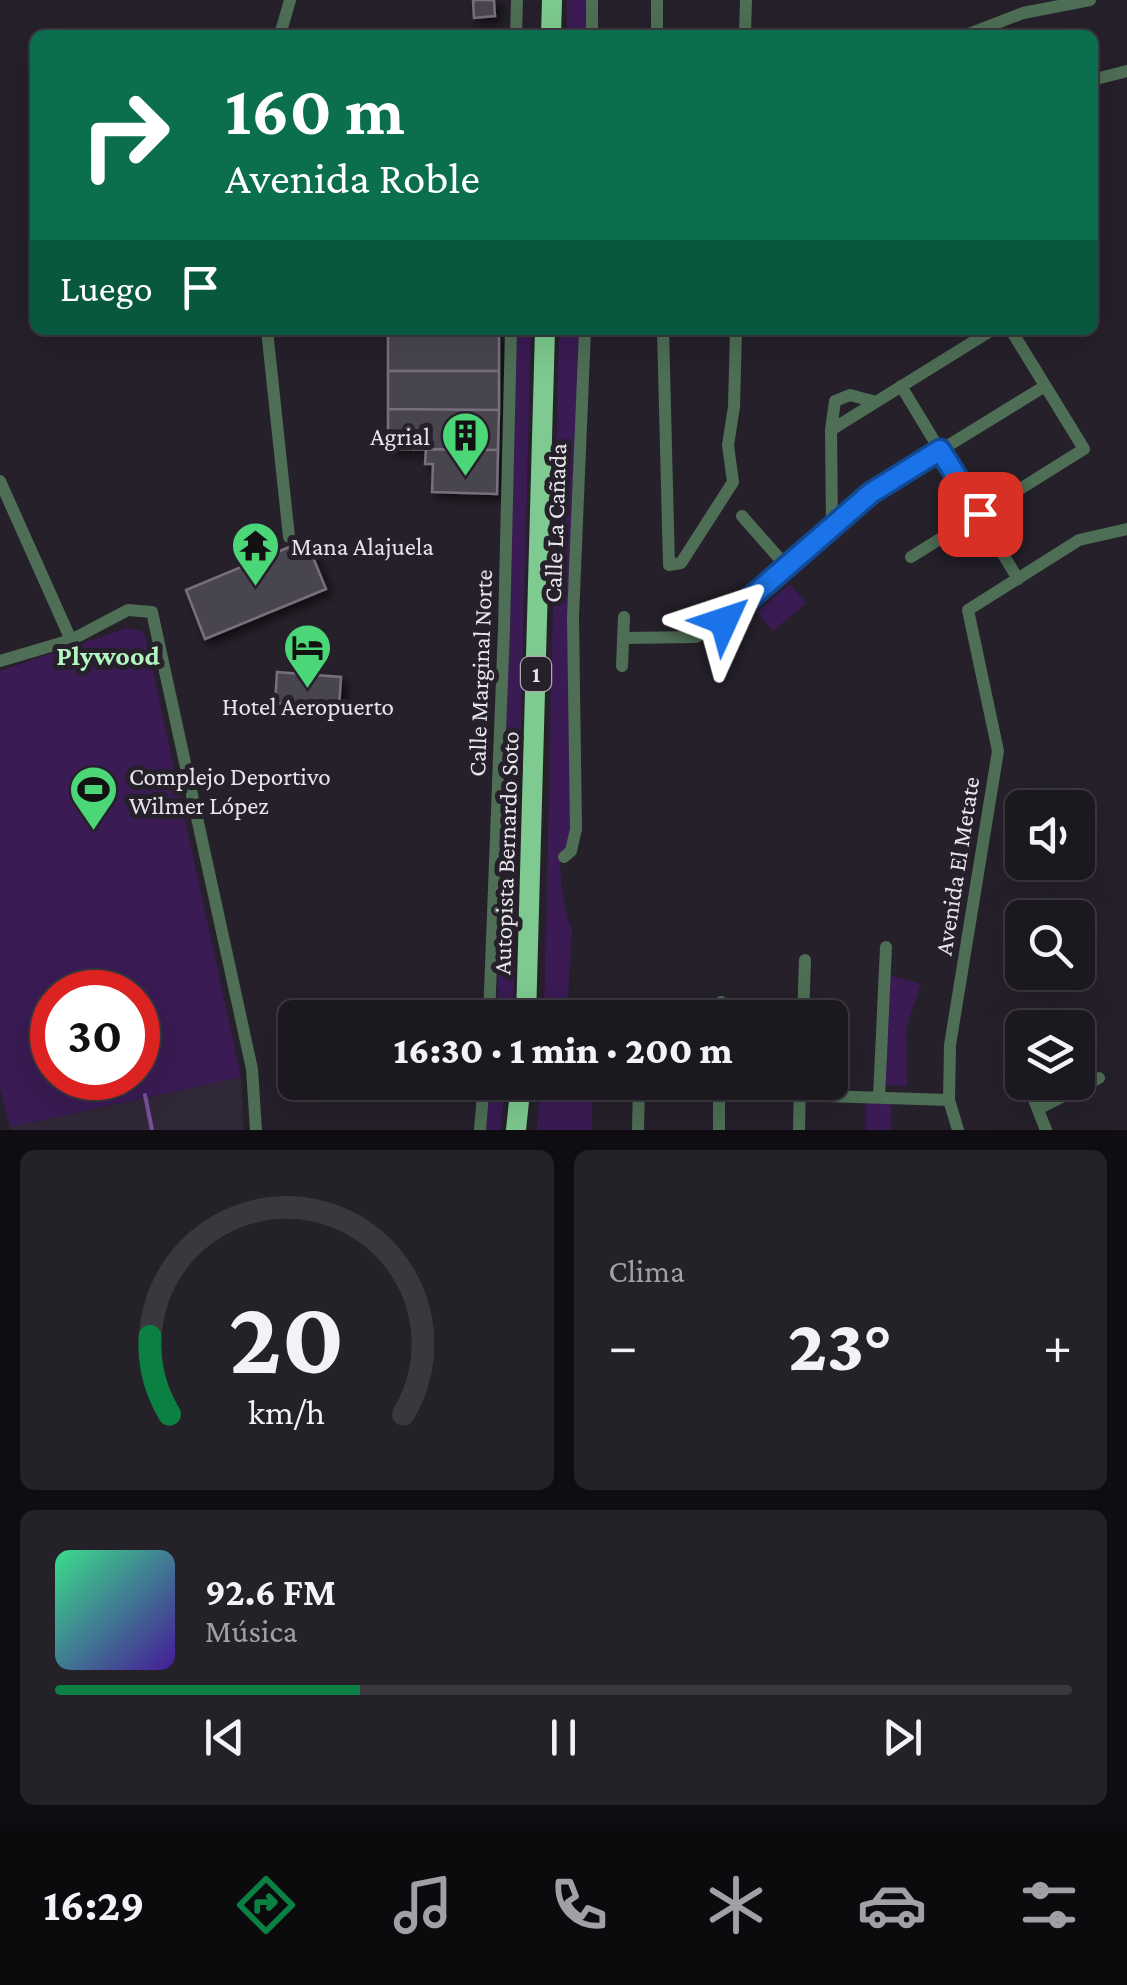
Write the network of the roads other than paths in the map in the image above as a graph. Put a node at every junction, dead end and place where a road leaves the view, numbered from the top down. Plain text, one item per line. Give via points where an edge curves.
1 (290, 0) edge
2 (517, 0) edge
3 (552, 0) edge
4 (592, 0) edge
5 (657, 0) edge
6 (746, 0) edge
7 (1090, 0) edge
8 (281, 30) edge
9 (516, 30) edge
10 (551, 30) edge
11 (592, 30) edge
12 (657, 30) edge
13 (745, 30) edge
14 (980, 30) edge
15 (1127, 72) edge
16 (1098, 79) edge
17 (268, 335) edge
18 (510, 335) edge
19 (545, 335) edge
20 (586, 335) edge
21 (663, 335) edge
22 (736, 335) edge
23 (984, 335) edge
24 (1014, 335) edge
25 (901, 386) junction
26 (1046, 386) junction
27 (876, 402) junction
28 (831, 430) junction
29 (940, 450) junction
30 (0, 481) edge
31 (980, 514) junction
32 (742, 516) dead end
33 (832, 526) junction
34 (1127, 528) edge
35 (289, 537) dead end
36 (911, 557) dead end
37 (786, 566) junction
38 (1018, 578) junction
39 (624, 617) dead end
40 (623, 638) junction
41 (71, 640) junction
42 (0, 662) edge
43 (622, 666) dead end
44 (564, 857) dead end
45 (886, 947) dead end
46 (805, 960) dead end
47 (490, 1000) edge
48 (526, 1000) edge
49 (804, 1000) edge
50 (1099, 1078) dead end
51 (848, 1094) edge
52 (880, 1098) junction
53 (482, 1100) edge
54 (518, 1100) edge
55 (639, 1100) edge
56 (719, 1100) edge
57 (800, 1100) edge
58 (949, 1100) junction
59 (1034, 1100) edge
60 (1038, 1109) junction
61 (256, 1130) edge
62 (480, 1130) edge
63 (516, 1130) edge
64 (638, 1130) edge
65 (719, 1130) edge
66 (799, 1130) edge
67 (958, 1130) edge
68 (1046, 1130) edge

1 - 8 street
2 - 9 street
3 - 10 highway
4 - 11 street
5 - 12 street
6 - 13 street
7 - 14 street
15 - 16 street
17 - 35 street
18 - 47 street, Calle Marginal Norte
19 - 48 highway, Autopista Bernardo Soto / 1
20 - 44 street, Calle La Cañada via 573,616 576,829
21 - 22 street via 669,565 681,564 733,482 728,444
23 - 25 street
24 - 26 street
25 - 27 street
25 - 29 street
26 - 29 street
26 - 31 street via 1084,449
27 - 28 street
27 - 28 street via 841,396 832,408
28 - 33 street
29 - 31 street
29 - 33 street
30 - 41 street
31 - 36 street
31 - 38 street
32 - 37 street
33 - 37 street
34 - 38 street via 1079,540
37 - 40 street via 696,637
38 - 58 street, Avenida El Metate via 968,610 998,751 950,1045
39 - 40 street
40 - 43 street
41 - 42 street
41 - 61 street via 128,610 152,612 252,1069
45 - 52 street
46 - 49 street
50 - 60 street
51 - 52 street
52 - 58 street
53 - 62 street
54 - 63 highway
55 - 64 street
56 - 65 street
57 - 66 street
58 - 67 street, Avenida El Metate
59 - 60 street
60 - 68 street

